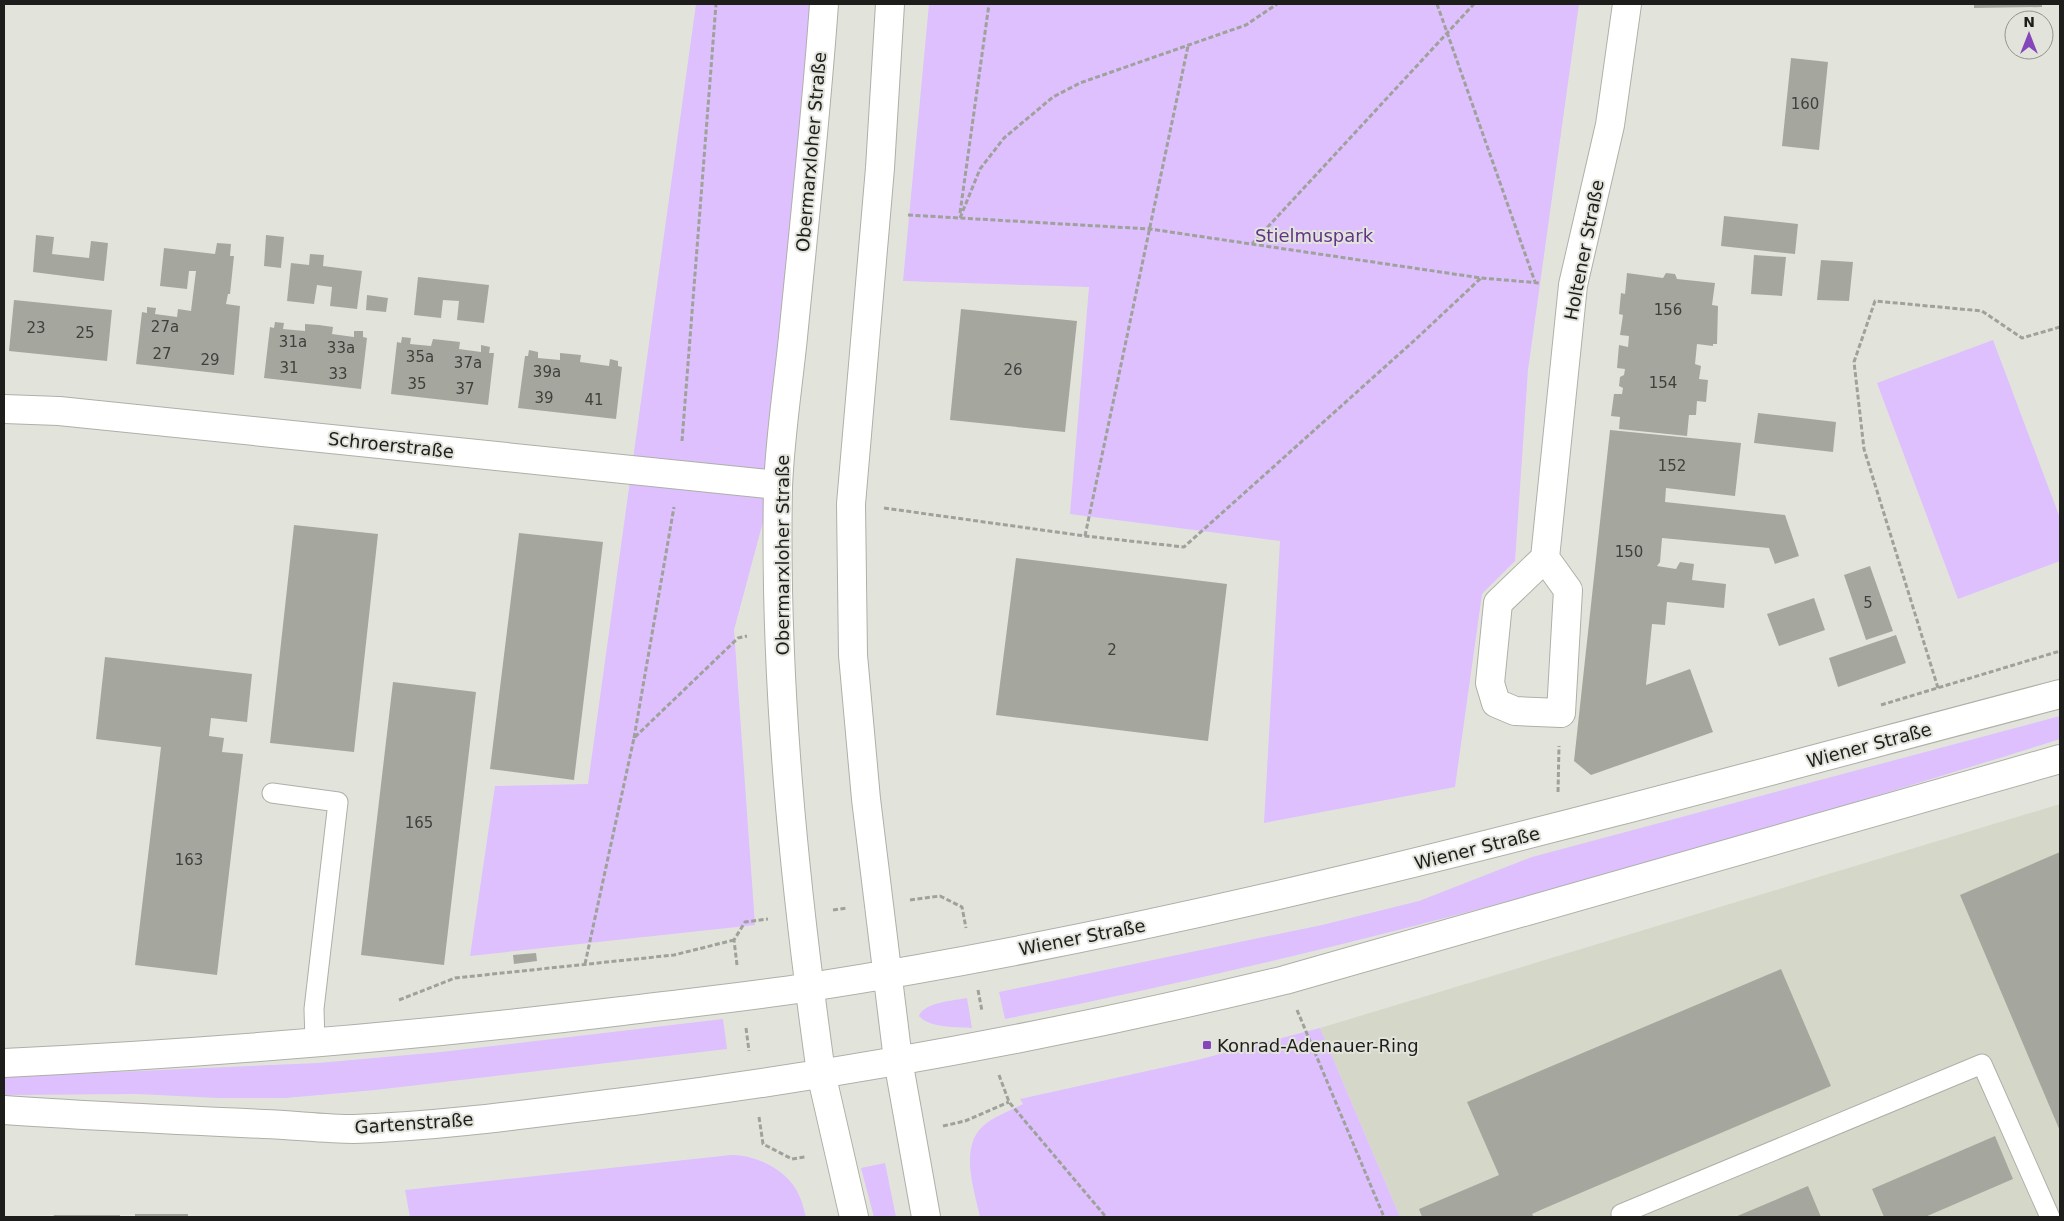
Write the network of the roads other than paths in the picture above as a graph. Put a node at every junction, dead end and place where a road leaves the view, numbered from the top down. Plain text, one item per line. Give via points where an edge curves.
1 (824, 4) edge
2 (890, 4) edge
3 (1627, 4) edge
4 (4, 409) edge
5 (778, 486) junction
6 (1545, 558) junction
7 (2060, 694) edge
8 (2060, 759) edge
9 (272, 793) dead end
10 (887, 974) junction
11 (809, 988) junction
12 (315, 1043) junction
13 (898, 1060) junction
14 (4, 1063) edge
15 (821, 1073) junction
16 (4, 1110) edge
17 (1621, 1214) dead end
18 (854, 1217) edge
19 (926, 1217) edge
20 (2050, 1217) edge

1 - 5 street, Obermarxloher Straße
2 - 10 street via 851,504 853,655
3 - 6 street, Holtener Straße via 1610,125 1573,286
4 - 5 street, Schroerstraße via 59,411
5 - 11 street, Obermarxloher Straße via 780,627 787,761
6 - 6 street via 1568,590 1560,713 1515,711 1496,703 1490,683 1498,604
7 - 10 street, Wiener Straße via 1365,876 1184,916
8 - 13 street via 1285,980 988,1044
9 - 12 lane via 338,802 314,1010
10 - 11 street, Wiener Straße
10 - 13 street
11 - 12 street via 492,1027
11 - 15 street, Obermarxloher Straße
12 - 14 street
13 - 15 street, Gartenstraße
13 - 19 street
15 - 16 street, Gartenstraße via 720,1090 580,1107 432,1124 352,1129
15 - 18 street
17 - 20 lane via 1982,1064

